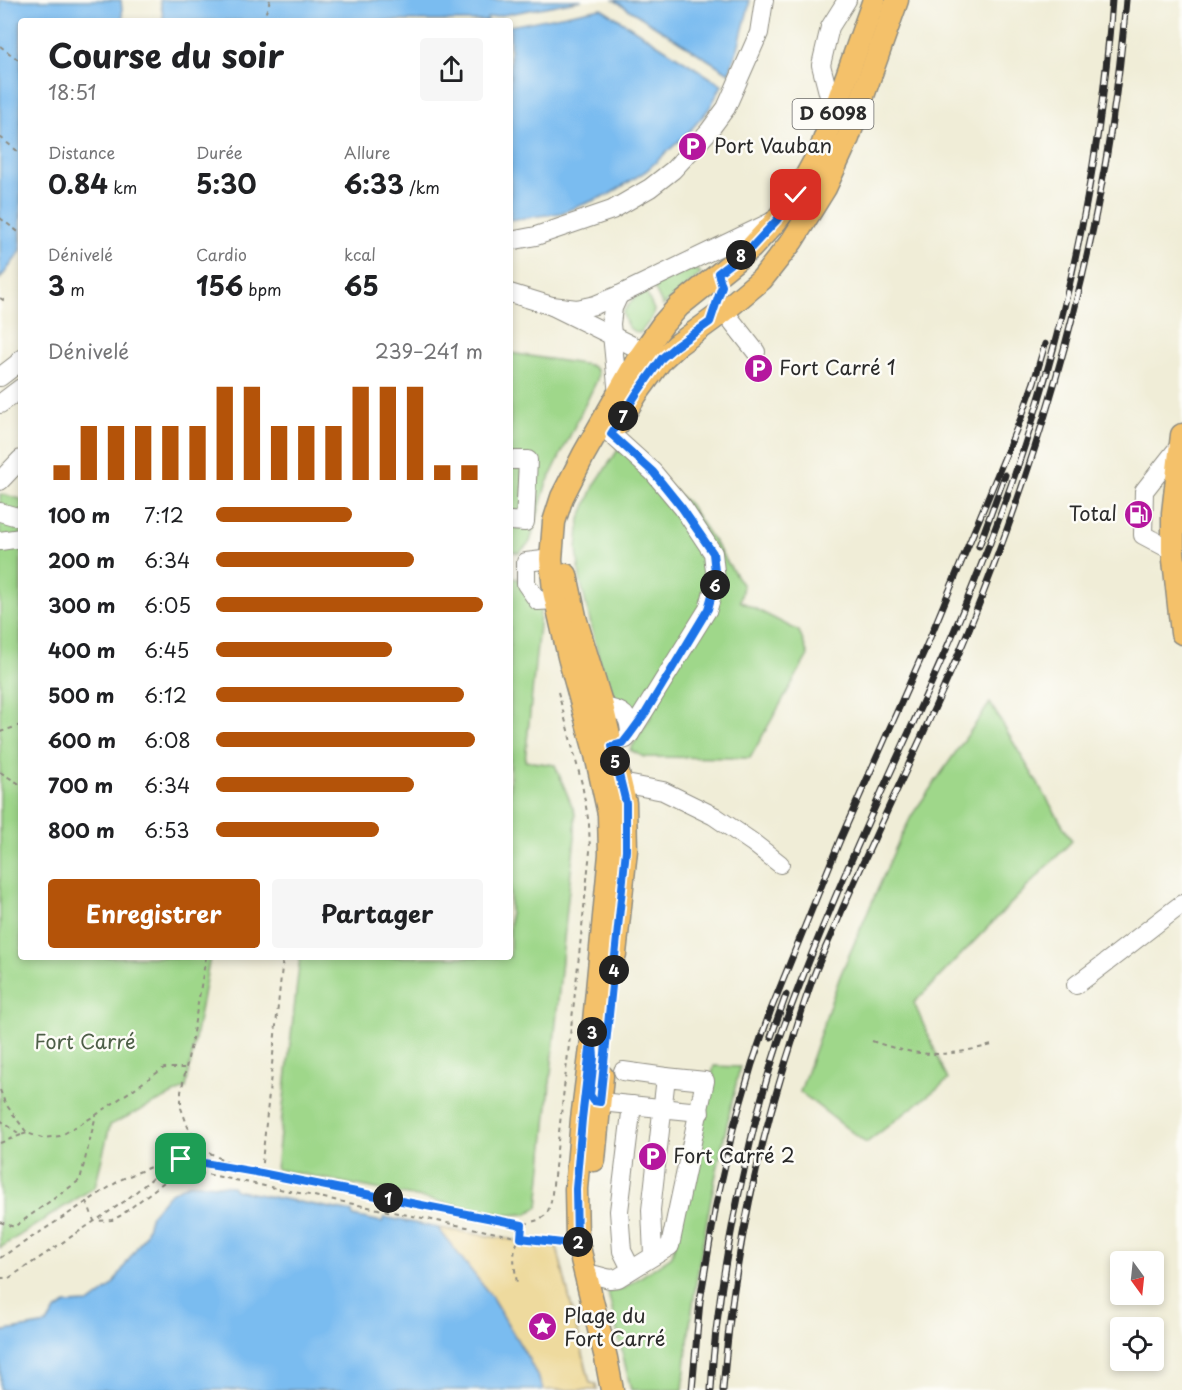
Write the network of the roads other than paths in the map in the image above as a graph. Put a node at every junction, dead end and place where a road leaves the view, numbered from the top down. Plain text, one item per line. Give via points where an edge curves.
1 (764, 0) edge
2 (847, 0) edge
3 (874, 0) edge
4 (897, 0) edge
5 (833, 112) junction
6 (776, 221) junction
7 (513, 240) edge
8 (689, 261) junction
9 (718, 273) junction
10 (513, 294) edge
11 (619, 295) junction
12 (552, 306) junction
13 (710, 322) junction
14 (611, 335) junction
15 (645, 349) junction
16 (756, 352) dead end
17 (18, 363) edge
18 (0, 377) edge
19 (18, 390) edge
20 (618, 395) junction
21 (0, 404) edge
22 (611, 434) junction
23 (1181, 446) edge
24 (513, 459) edge
25 (18, 462) edge
26 (0, 482) edge
27 (0, 512) edge
28 (18, 517) edge
29 (513, 521) edge
30 (18, 539) edge
31 (0, 542) edge
32 (1173, 551) junction
33 (551, 559) junction
34 (556, 600) junction
35 (1182, 633) edge
36 (566, 684) junction
37 (602, 706) junction
38 (635, 715) junction
39 (621, 740) junction
40 (621, 783) junction
41 (780, 864) dead end
42 (1182, 904) edge
43 (1076, 985) dead end
44 (592, 1032) junction
45 (623, 1071) dead end
46 (666, 1077) junction
47 (600, 1102) junction
48 (632, 1105) junction
49 (662, 1108) junction
50 (700, 1112) junction
51 (653, 1256) junction
52 (632, 1269) junction
53 (595, 1275) junction
54 (606, 1358) junction
55 (612, 1390) edge

1 - 7 street via 759,33 726,108 673,170 612,210
2 - 5 street via 830,27 821,65
3 - 5 main road, D 6098
4 - 13 main road, D 6098 via 848,138 825,188 792,241 762,279
5 - 6 main road, D 6098 via 805,180
6 - 8 street
6 - 9 main road, D 6098 via 751,248
8 - 9 street
8 - 11 street
9 - 13 main road via 722,286
9 - 15 main road, D 6098 via 679,306
10 - 12 street
11 - 12 street via 577,309
11 - 14 street via 613,308
12 - 14 street
13 - 15 main road via 673,343
13 - 16 street
13 - 22 main road, D 6098 via 662,358
14 - 15 street
14 - 20 street
15 - 20 main road, D 6098
17 - 18 street
19 - 21 street
20 - 33 main road, D 6098 via 562,496 554,522
22 - 37 main road, D 6098 via 577,492 563,544 576,621
22 - 38 street via 653,472 682,508 713,553 716,581 708,609
23 - 32 main road
23 - 32 street via 1144,491 1143,535
24 - 29 street via 528,460 525,522
25 - 26 street
27 - 28 street
30 - 31 street
32 - 35 main road
33 - 34 main road, D 6098
33 - 34 street via 526,562 526,584 538,601
34 - 36 main road, D 6098
36 - 39 main road via 585,693 603,743
36 - 44 main road, D 6098 via 598,764 609,814 610,854
37 - 38 street
37 - 39 main road, D 6098
38 - 39 street
39 - 40 main road, D 6098
40 - 41 street via 663,791 714,816
40 - 47 main road, D 6098 via 626,803 626,850
42 - 43 street
44 - 47 main road via 590,1095
44 - 54 main road, D 6098 via 576,1189 577,1239
45 - 46 street
46 - 49 street
46 - 50 street via 705,1082
47 - 48 street
47 - 53 main road, D 6098 via 591,1191 590,1239
48 - 49 street
48 - 52 street via 620,1211 622,1251
49 - 50 street
49 - 51 street via 651,1210
50 - 51 street via 670,1246
51 - 52 street
52 - 53 street via 618,1278
53 - 54 main road, D 6098
54 - 55 main road, D 6098

